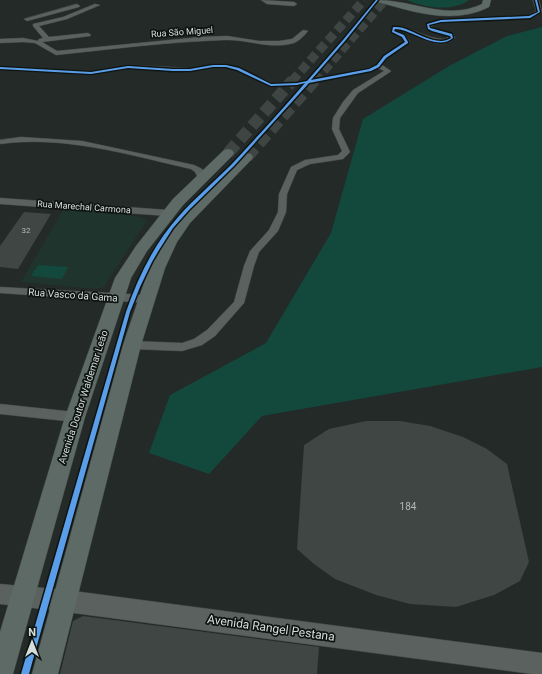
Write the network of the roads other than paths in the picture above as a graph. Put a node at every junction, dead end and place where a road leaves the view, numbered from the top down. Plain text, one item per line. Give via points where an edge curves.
1 (264, 0) edge
2 (383, 0) edge
3 (397, 0) edge
4 (487, 0) edge
5 (536, 0) edge
6 (475, 1) edge
7 (86, 2) edge
8 (294, 4) dead end
9 (27, 19) dead end
10 (305, 31) dead end
11 (88, 35) dead end
12 (47, 39) junction
13 (0, 41) edge
14 (36, 41) junction
15 (378, 66) junction
16 (0, 68) edge
17 (3, 141) edge
18 (228, 153) tunnel mouth
19 (247, 158) tunnel mouth
20 (202, 178) junction
21 (0, 201) edge
22 (168, 213) junction
23 (0, 290) edge
24 (115, 298) junction
25 (146, 299) junction
26 (132, 345) junction
27 (0, 409) edge
28 (75, 417) junction
29 (12, 596) edge
30 (66, 601) junction
31 (542, 664) edge
32 (0, 674) edge
33 (45, 674) edge

1 - 8 street
2 - 4 main road via 422,11 448,13 478,9 486,5
3 - 6 main road via 441,9 467,6
5 - 15 street via 539,12 527,18 441,21 428,25 433,30 451,35 452,39 446,42 423,38 404,28 393,29 407,42 385,57
7 - 9 street
7 - 12 street via 97,5 65,18 35,25
10 - 14 street, Rua São Miguel via 294,41 279,43 220,38 56,53
11 - 12 street
12 - 14 street
13 - 14 street
15 - 16 street via 370,70 297,84 276,85 265,83 238,69 226,66 190,70 128,67 91,73
15 - 26 street via 388,71 368,81 348,99 336,120 335,126 346,152 340,157 308,162 294,169 283,194 282,212 273,231 255,251 239,303 211,333 198,342 182,347
17 - 20 street via 21,139 82,143 194,168 199,171
18 - 20 main road, Avenida Doutor Waldemar Leão
19 - 25 main road via 186,220 170,242
20 - 22 main road, Avenida Doutor Waldemar Leão
21 - 22 street, Rua Marechal Carmona
22 - 24 main road, Avenida Doutor Waldemar Leão via 136,257
23 - 24 street, Rua Vasco da Gama
24 - 25 street, Rua Vasco da Gama
24 - 28 main road, Avenida Doutor Waldemar Leão
25 - 26 main road
26 - 30 main road
27 - 28 street
28 - 29 main road, Avenida Doutor Waldemar Leão
29 - 30 main road, Avenida Rangel Pestana
29 - 32 main road, Avenida Doutor Waldemar Leão
30 - 31 main road, Avenida Rangel Pestana
30 - 33 main road

